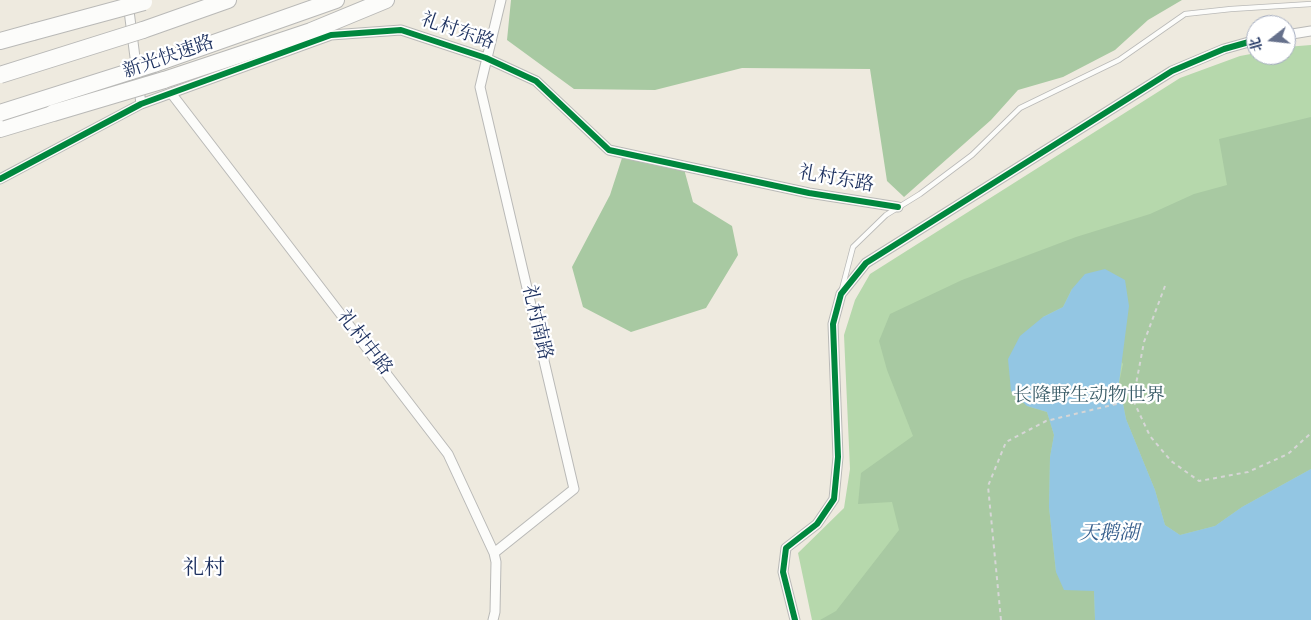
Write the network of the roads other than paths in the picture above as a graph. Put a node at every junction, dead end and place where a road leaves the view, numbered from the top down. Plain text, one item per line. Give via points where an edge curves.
1 (228, 0) edge
2 (336, 0) edge
3 (386, 0) edge
4 (500, 0) edge
5 (142, 1) edge
6 (1311, 4) edge
7 (1311, 31) edge
8 (1296, 33) edge
9 (0, 41) edge
10 (1246, 43) edge
11 (486, 58) junction
12 (0, 75) edge
13 (167, 87) junction
14 (140, 104) junction
15 (0, 113) edge
16 (0, 129) edge
17 (0, 179) edge
18 (898, 207) junction
19 (841, 294) junction
20 (494, 553) junction
21 (493, 620) edge
22 (795, 620) edge

1 - 12 highway, 新光快速路, bridge
2 - 15 highway, 新光快速路, bridge via 154,64
3 - 13 highway
4 - 11 street
5 - 9 highway, bridge
5 - 14 street
6 - 18 lane via 1185,14 1119,60 1020,108 972,155
7 - 8 street
10 - 19 street via 1172,71 866,263
11 - 13 street, 礼村东路 via 401,30 331,35
11 - 18 street, 礼村东路 via 536,81 609,150 809,193
11 - 20 street, 礼村南路 via 480,87 574,489
13 - 14 street, 礼村东路
13 - 16 highway, bridge via 53,113
13 - 20 street, 礼村中路 via 448,454
14 - 17 street, 礼村东路
18 - 19 lane via 853,247
19 - 22 street via 833,324 838,457 834,499 817,524 786,548 783,572
20 - 21 street, 礼村中路

